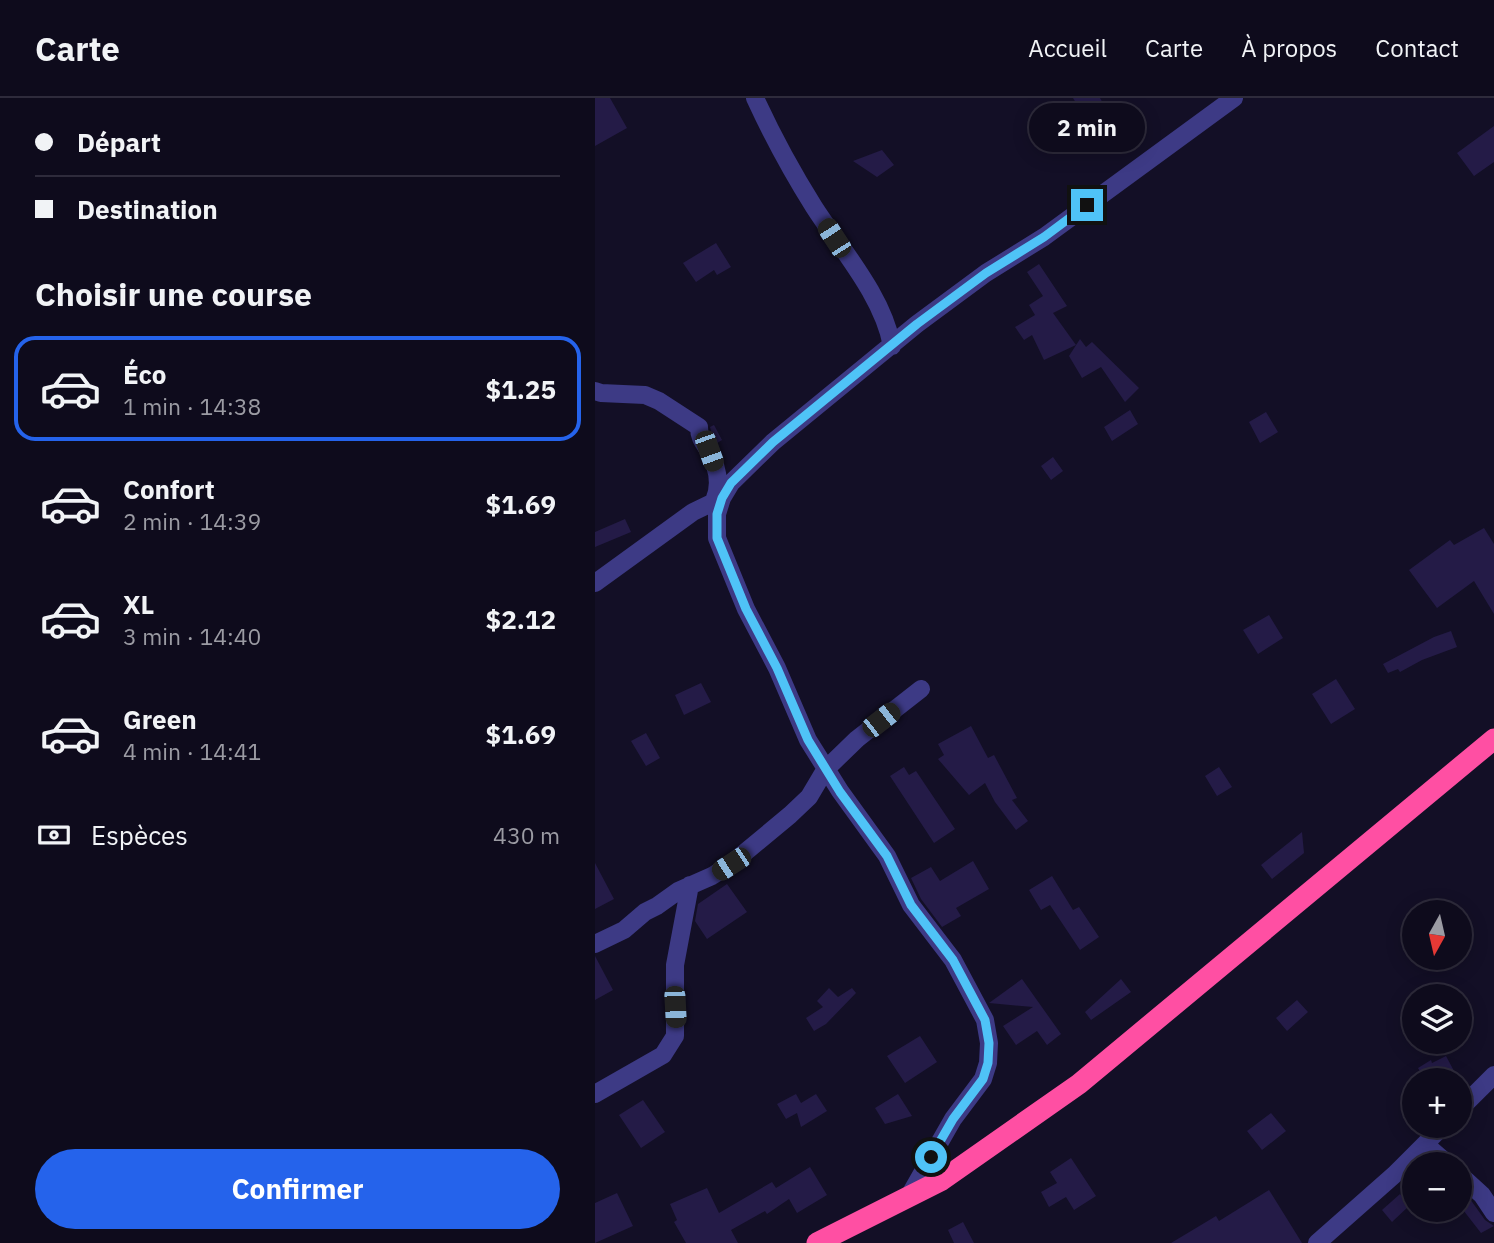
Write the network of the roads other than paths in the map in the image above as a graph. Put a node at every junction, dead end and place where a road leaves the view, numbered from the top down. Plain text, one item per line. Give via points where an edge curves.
1 (755, 98) edge
2 (1234, 98) edge
3 (892, 346) junction
4 (595, 391) edge
5 (718, 500) junction
6 (595, 583) edge
7 (921, 689) dead end
8 (1494, 739) edge
9 (825, 769) junction
10 (690, 885) junction
11 (595, 944) edge
12 (1494, 1075) edge
13 (595, 1094) edge
14 (1472, 1097) edge
15 (1432, 1138) edge
16 (1426, 1145) junction
17 (1434, 1152) edge
18 (1472, 1186) edge
19 (908, 1198) junction
20 (1494, 1213) edge
21 (817, 1243) edge
22 (1318, 1243) edge

1 - 3 street via 813,205 884,315
2 - 3 street via 1044,237 986,273
3 - 5 street via 773,442
4 - 5 street via 645,395 699,427 718,474
5 - 6 street
5 - 9 street via 717,538 746,609
7 - 9 street
8 - 19 highway via 1079,1084 942,1180
9 - 10 street via 809,797 782,822 731,864
9 - 19 street via 887,856 919,917 953,960 985,1020 989,1043 983,1079 953,1119
10 - 11 street
10 - 13 street via 675,965 675,1037 663,1055
12 - 14 street
15 - 16 street
16 - 17 street
16 - 22 street
18 - 20 street
19 - 21 highway

